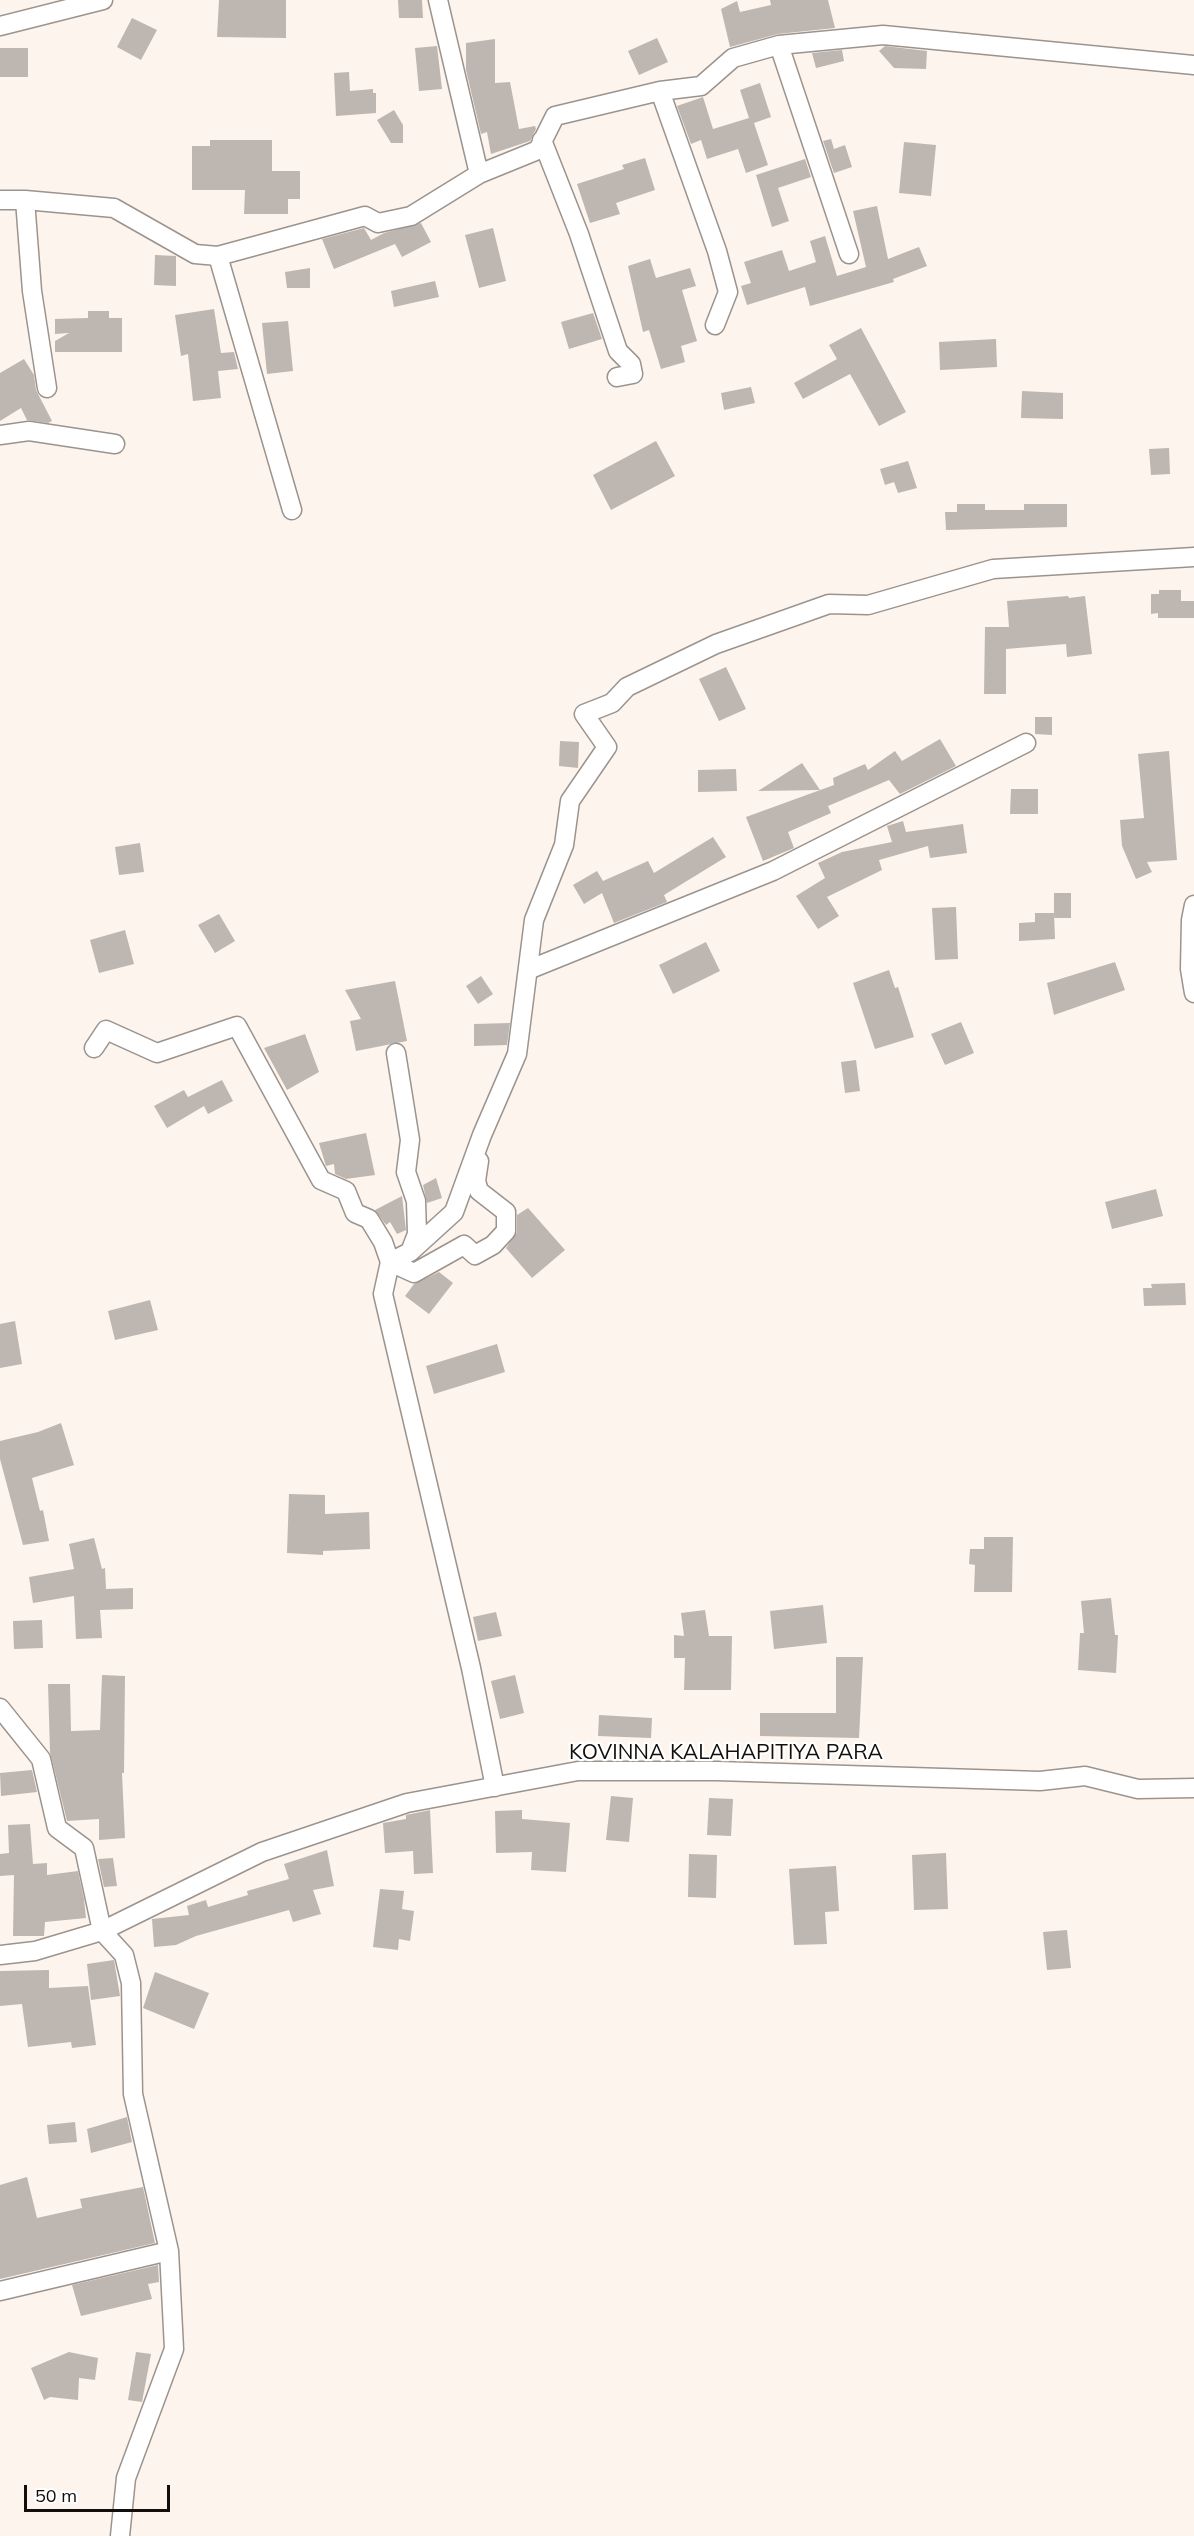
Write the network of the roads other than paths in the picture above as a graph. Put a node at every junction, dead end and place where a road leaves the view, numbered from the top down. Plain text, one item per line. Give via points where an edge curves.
1 (103, 0) edge
2 (438, 0) edge
3 (0, 26) edge
4 (779, 45) junction
5 (1194, 65) edge
6 (660, 92) junction
7 (542, 140) junction
8 (479, 174) junction
9 (0, 200) edge
10 (25, 200) junction
11 (849, 254) dead end
12 (218, 256) junction
13 (715, 325) dead end
14 (617, 377) dead end
15 (47, 388) dead end
16 (0, 435) edge
17 (116, 444) dead end
18 (291, 510) dead end
19 (1194, 557) edge
20 (1026, 743) dead end
21 (1194, 905) edge
22 (528, 970) junction
23 (1194, 993) edge
24 (94, 1048) dead end
25 (396, 1053) dead end
26 (482, 1135) junction
27 (410, 1252) junction
28 (390, 1262) junction
29 (0, 1708) edge
30 (495, 1786) junction
31 (1194, 1788) edge
32 (102, 1931) junction
33 (0, 1955) edge
34 (170, 2251) junction
35 (0, 2291) edge
36 (120, 2536) edge

1 - 3 street
2 - 8 street
4 - 5 street via 883,35
4 - 6 street via 733,58 701,86
4 - 11 street
6 - 7 street via 555,116
6 - 13 street via 728,292
7 - 8 street via 538,150
7 - 14 street via 618,351 631,364 633,374
8 - 12 street via 411,216 378,223 365,216
9 - 10 street
10 - 12 street via 114,208 195,254
10 - 15 street via 32,291
12 - 18 street
16 - 17 street via 29,430
19 - 22 street via 993,569 867,606 829,604 716,644 627,687 612,703 584,714 607,747 570,801 564,845 534,920
20 - 22 street via 773,871
21 - 23 street via 1190,969
22 - 26 street via 517,1054
24 - 28 street via 106,1030 157,1053 237,1026 321,1180 346,1191 355,1213 369,1219
25 - 27 street via 410,1140 406,1172 416,1201 417,1234
26 - 27 street via 454,1212
26 - 28 street via 476,1181 479,1191 506,1212 506,1231 493,1245 475,1255 464,1245 414,1273
27 - 28 street
28 - 30 street via 383,1294
29 - 32 street via 41,1759 57,1828 84,1848
30 - 31 street, KOVINNA KALAHAPITIYA PARA via 578,1771 636,1771 1040,1781 1085,1776 1138,1789
30 - 32 street, KOVINNA KALAHAPITIYA PARA via 408,1803 262,1852
32 - 33 street, KOVINNA KALAHAPITIYA PARA via 35,1951
32 - 34 street via 124,1955 131,1983 133,2094
34 - 35 street
34 - 36 street via 174,2349 126,2478

